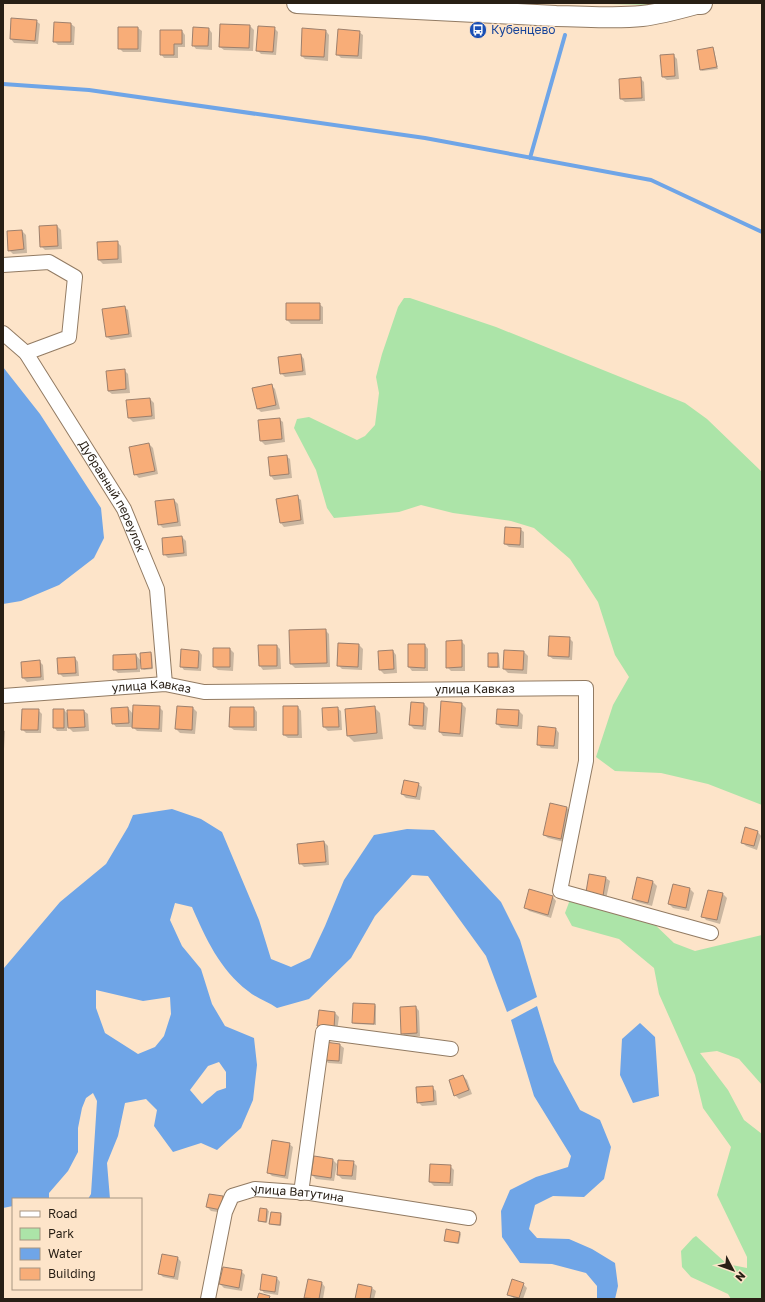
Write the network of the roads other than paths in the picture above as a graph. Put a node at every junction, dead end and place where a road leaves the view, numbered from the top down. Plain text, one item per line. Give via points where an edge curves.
1 (297, 3) edge
2 (698, 3) edge
3 (397, 5) edge
4 (3, 265) edge
5 (3, 332) edge
6 (26, 353) junction
7 (165, 684) junction
8 (3, 696) edge
9 (711, 933) dead end
10 (451, 1049) dead end
11 (301, 1193) junction
12 (469, 1218) dead end
13 (208, 1299) edge

1 - 3 main road
2 - 3 main road via 641,16 556,16
4 - 6 street via 49,262 75,278 69,337
5 - 6 street, Дубравный переулок
6 - 7 street, Дубравный переулок via 124,509 157,589
7 - 8 street, улица Кавказ
7 - 9 street, улица Кавказ via 204,692 586,688 586,761 560,891
10 - 11 street via 323,1032
11 - 12 street, улица Ватутина
11 - 13 street, улица Ватутина via 255,1189 232,1196 225,1212

